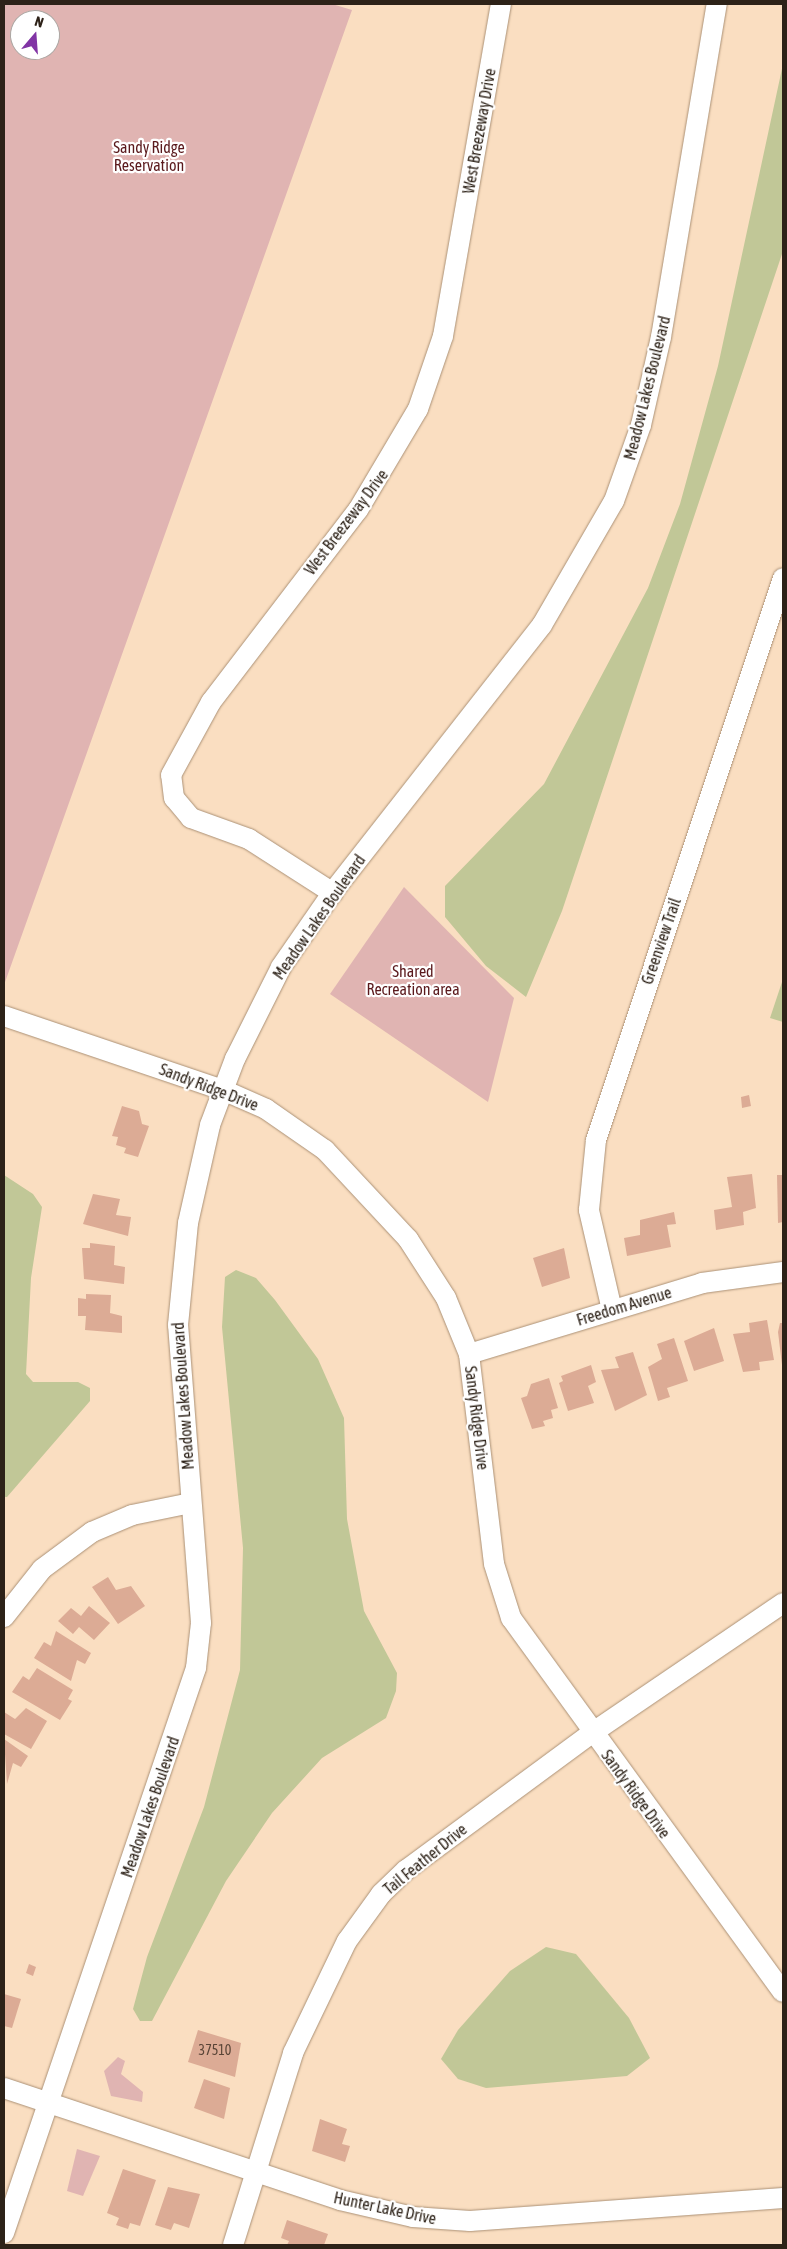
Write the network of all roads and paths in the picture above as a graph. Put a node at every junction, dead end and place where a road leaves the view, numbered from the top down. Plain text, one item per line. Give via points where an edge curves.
1 (502, 4) edge
2 (717, 4) edge
3 (783, 578) edge
4 (333, 892) junction
5 (4, 1016) edge
6 (223, 1090) junction
7 (783, 1272) edge
8 (612, 1310) junction
9 (468, 1354) junction
10 (191, 1503) junction
11 (783, 1603) edge
12 (4, 1617) edge
13 (592, 1733) junction
14 (783, 1992) edge
15 (4, 2088) edge
16 (48, 2104) junction
17 (254, 2172) junction
18 (783, 2198) edge
19 (4, 2233) edge
20 (233, 2245) edge

1 - 4 street, West Breezeway Drive via 443,336 418,410 358,510 211,702 171,775 174,798 191,818 249,838
2 - 4 street, Meadow Lakes Boulevard via 656,360 641,425 614,501 542,625
3 - 8 street, Greenview Trail via 596,1140 590,1210
4 - 6 street, Meadow Lakes Boulevard via 281,967
5 - 6 street, Sandy Ridge Drive
6 - 9 street, Sandy Ridge Drive via 266,1109 312,1139 366,1193 428,1267 446,1298
6 - 10 street, Meadow Lakes Boulevard via 193,1191 180,1293 178,1365
7 - 8 street, Freedom Avenue via 702,1283
8 - 9 street, Freedom Avenue
9 - 13 street, Sandy Ridge Drive via 502,1597 515,1624
10 - 12 street via 132,1515 92,1532 37,1574
10 - 16 street, Meadow Lakes Boulevard via 201,1623 196,1668
11 - 13 street, Tail Feather Drive
13 - 14 street, Sandy Ridge Drive
13 - 17 street, Tail Feather Drive via 406,1870 365,1913 293,2053
15 - 16 street, Hunter Lake Drive
16 - 17 street, Hunter Lake Drive
16 - 19 street, Meadow Lakes Boulevard
17 - 18 street, Hunter Lake Drive via 357,2205 445,2221
17 - 20 street, Tail Feather Drive

